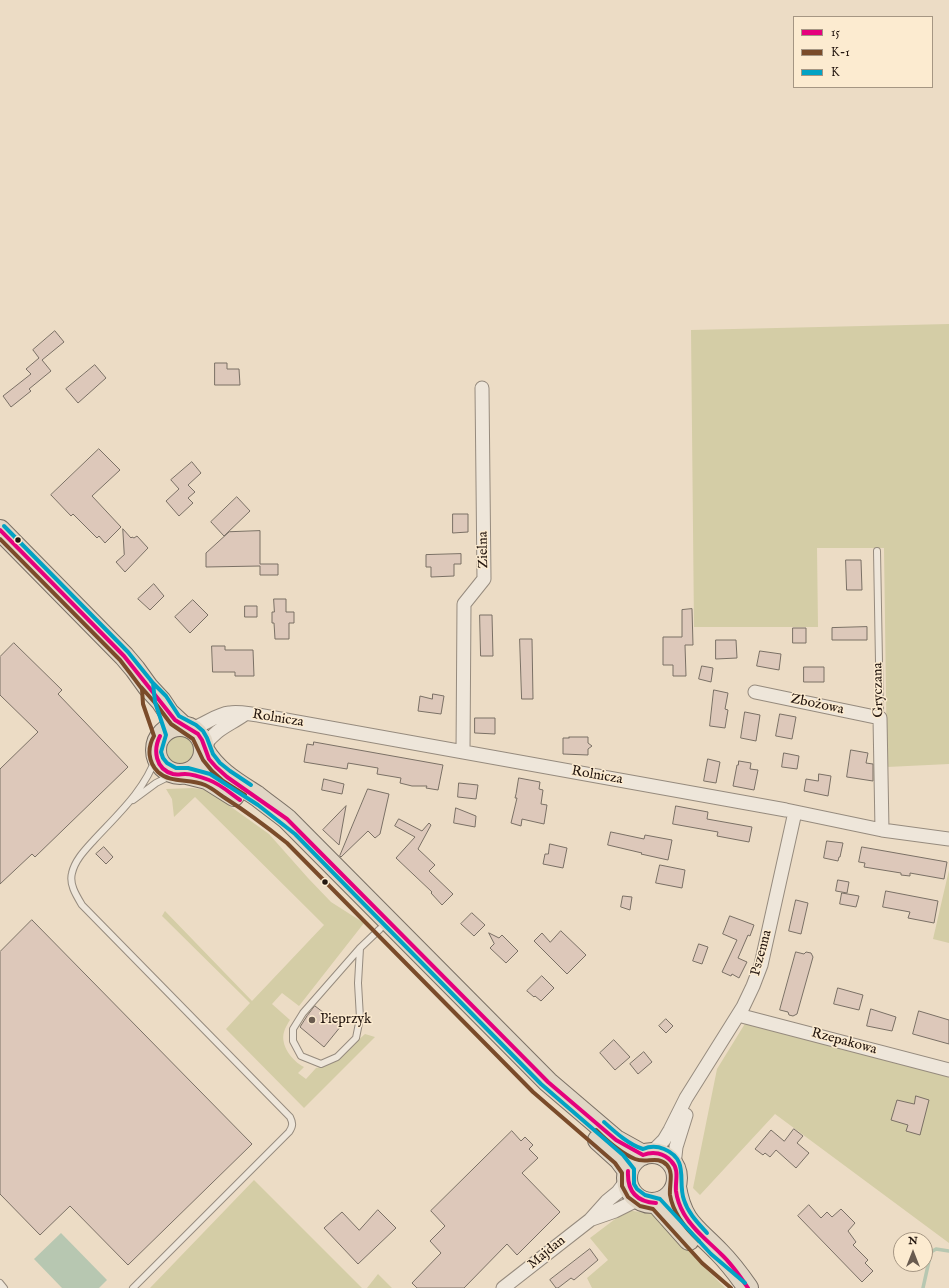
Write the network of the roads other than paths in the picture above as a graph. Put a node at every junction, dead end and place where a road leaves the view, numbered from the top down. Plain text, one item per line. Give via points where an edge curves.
1 (482, 388) dead end
2 (0, 530) edge
3 (877, 551) dead end
4 (148, 687) junction
5 (755, 692) dead end
6 (245, 714) junction
7 (880, 718) junction
8 (187, 728) junction
9 (160, 736) junction
10 (204, 748) junction
11 (463, 752) junction
12 (156, 757) junction
13 (181, 774) junction
14 (127, 804) junction
15 (795, 812) junction
16 (882, 830) junction
17 (949, 839) edge
18 (380, 929) junction
19 (360, 948) junction
20 (738, 1015) junction
21 (949, 1070) edge
22 (697, 1081) junction
23 (647, 1154) junction
24 (674, 1165) junction
25 (628, 1176) junction
26 (676, 1187) junction
27 (647, 1201) junction
28 (590, 1220) junction
29 (0, 1283) edge
30 (4, 1288) edge
31 (133, 1288) edge
32 (503, 1288) edge
33 (741, 1288) edge
34 (748, 1288) edge

1 - 11 street, Zielna via 484,579 464,604
2 - 4 main road via 124,656
3 - 7 lane, Gryczana
4 - 8 main road via 168,713
4 - 9 main road via 149,703
5 - 7 street, Zbożowa
6 - 8 street, Rolnicza via 228,713 202,726
6 - 10 street, Rolnicza via 217,731
6 - 11 street, Rolnicza
7 - 16 street, Gryczana
8 - 9 main road via 170,728
8 - 10 main road via 198,734
9 - 12 main road via 155,748
10 - 13 main road via 198,766
10 - 23 main road via 211,762 225,774 287,819 551,1085 616,1140
11 - 15 street, Rolnicza
12 - 13 main road via 163,768
12 - 14 lane via 149,775
13 - 14 lane via 156,783
13 - 18 main road via 207,779 267,818
14 - 31 lane via 78,859 72,874 74,891 82,904 293,1122 289,1132
15 - 16 street, Rolnicza
15 - 20 street, Pszenna via 761,965
16 - 17 street, Rolnicza
18 - 19 lane
18 - 25 main road via 537,1088 609,1150
19 - 19 lane via 293,1029 293,1041 301,1056 321,1064 337,1057 356,1038 360,1018
20 - 21 street, Rzepakowa
20 - 22 street, Pszenna
22 - 23 street, Pszenna via 664,1140
22 - 24 street, Pszenna via 676,1146
23 - 24 main road via 664,1156
23 - 25 main road via 635,1160
24 - 26 main road via 677,1174
25 - 27 main road via 630,1189
25 - 28 street, Majdan via 618,1192
26 - 27 main road via 668,1198
26 - 34 main road via 678,1201 694,1229 718,1251
27 - 28 street, Majdan
27 - 33 main road via 707,1260
28 - 32 street, Majdan
29 - 30 lane

